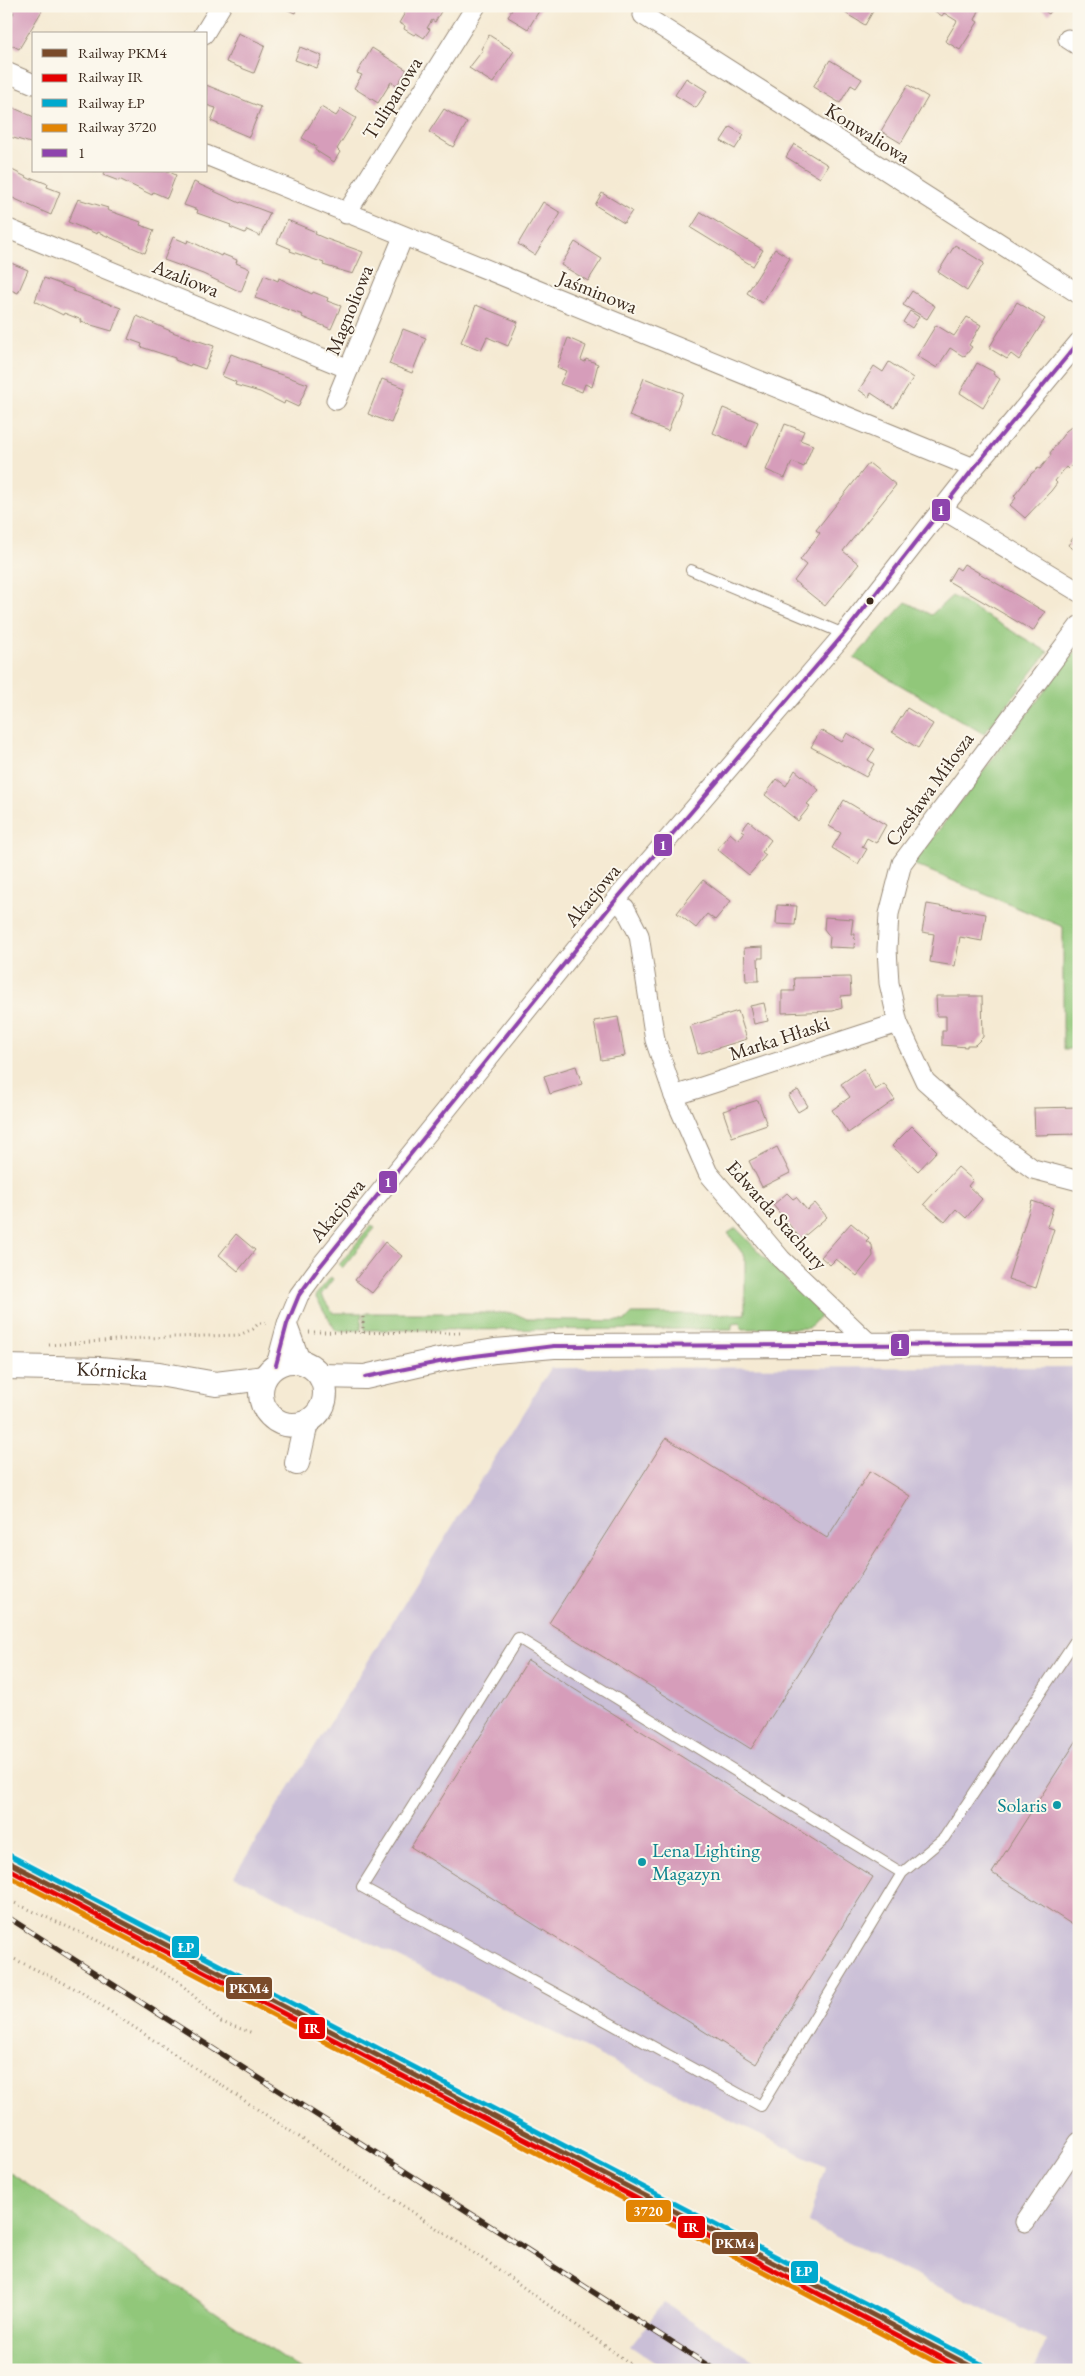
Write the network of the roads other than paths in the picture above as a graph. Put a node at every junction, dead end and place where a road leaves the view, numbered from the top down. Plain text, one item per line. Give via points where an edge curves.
1 (221, 6) edge
2 (476, 6) edge
3 (640, 9) edge
4 (205, 32) edge
5 (6, 72) edge
6 (32, 83) edge
7 (208, 157) edge
8 (346, 214) junction
9 (6, 228) edge
10 (403, 237) junction
11 (1079, 294) edge
12 (1079, 342) edge
13 (349, 369) junction
14 (336, 400) dead end
15 (974, 468) junction
16 (942, 509) junction
17 (691, 570) dead end
18 (1079, 592) edge
19 (1079, 626) edge
20 (844, 634) junction
21 (614, 902) junction
22 (898, 1023) junction
23 (674, 1096) junction
24 (1079, 1181) edge
25 (287, 1324) junction
26 (870, 1344) junction
27 (1079, 1344) edge
28 (301, 1362) junction
29 (6, 1367) edge
30 (270, 1371) junction
31 (321, 1376) junction
32 (365, 1377) junction
33 (216, 1384) junction
34 (324, 1401) junction
35 (264, 1409) junction
36 (1079, 1635) edge
37 (902, 1873) junction
38 (1079, 2142) edge
39 (1025, 2222) dead end

1 - 4 street
2 - 8 street, Tulipanowa
3 - 11 street, Konwaliowa
5 - 6 street
7 - 8 street, Jaśminowa
8 - 10 street, Jaśminowa
9 - 13 street, Azaliowa
10 - 13 street, Magnoliowa
10 - 15 street, Jaśminowa
12 - 15 street, Akacjowa
13 - 14 street, Magnoliowa
15 - 16 street, Akacjowa
16 - 18 street
16 - 20 street, Akacjowa
17 - 20 lane
19 - 22 street, Czesława Miłosza via 902,863 888,914 887,949 889,983
20 - 21 street, Akacjowa
21 - 23 street, Edwarda Stachury via 625,908 639,935 655,1040
21 - 25 street, Akacjowa via 318,1269 299,1295
22 - 23 street, Marka Hłaski
22 - 24 street, Czesława Miłosza via 925,1081 973,1124 1034,1169
23 - 26 street, Edwarda Stachury via 708,1173 781,1258
25 - 28 street
25 - 30 street, Akacjowa
26 - 27 street
26 - 32 street via 554,1346 439,1360
28 - 30 street via 288,1361
28 - 31 street
29 - 33 street, Kórnicka via 99,1369 159,1374
30 - 33 street
30 - 35 street via 261,1388
31 - 32 street
31 - 34 street
32 - 34 street
33 - 35 street
34 - 35 street via 314,1418 295,1424 273,1419
36 - 37 lane via 944,1838
37 - 37 lane via 761,2106 362,1887 518,1638
38 - 39 street

